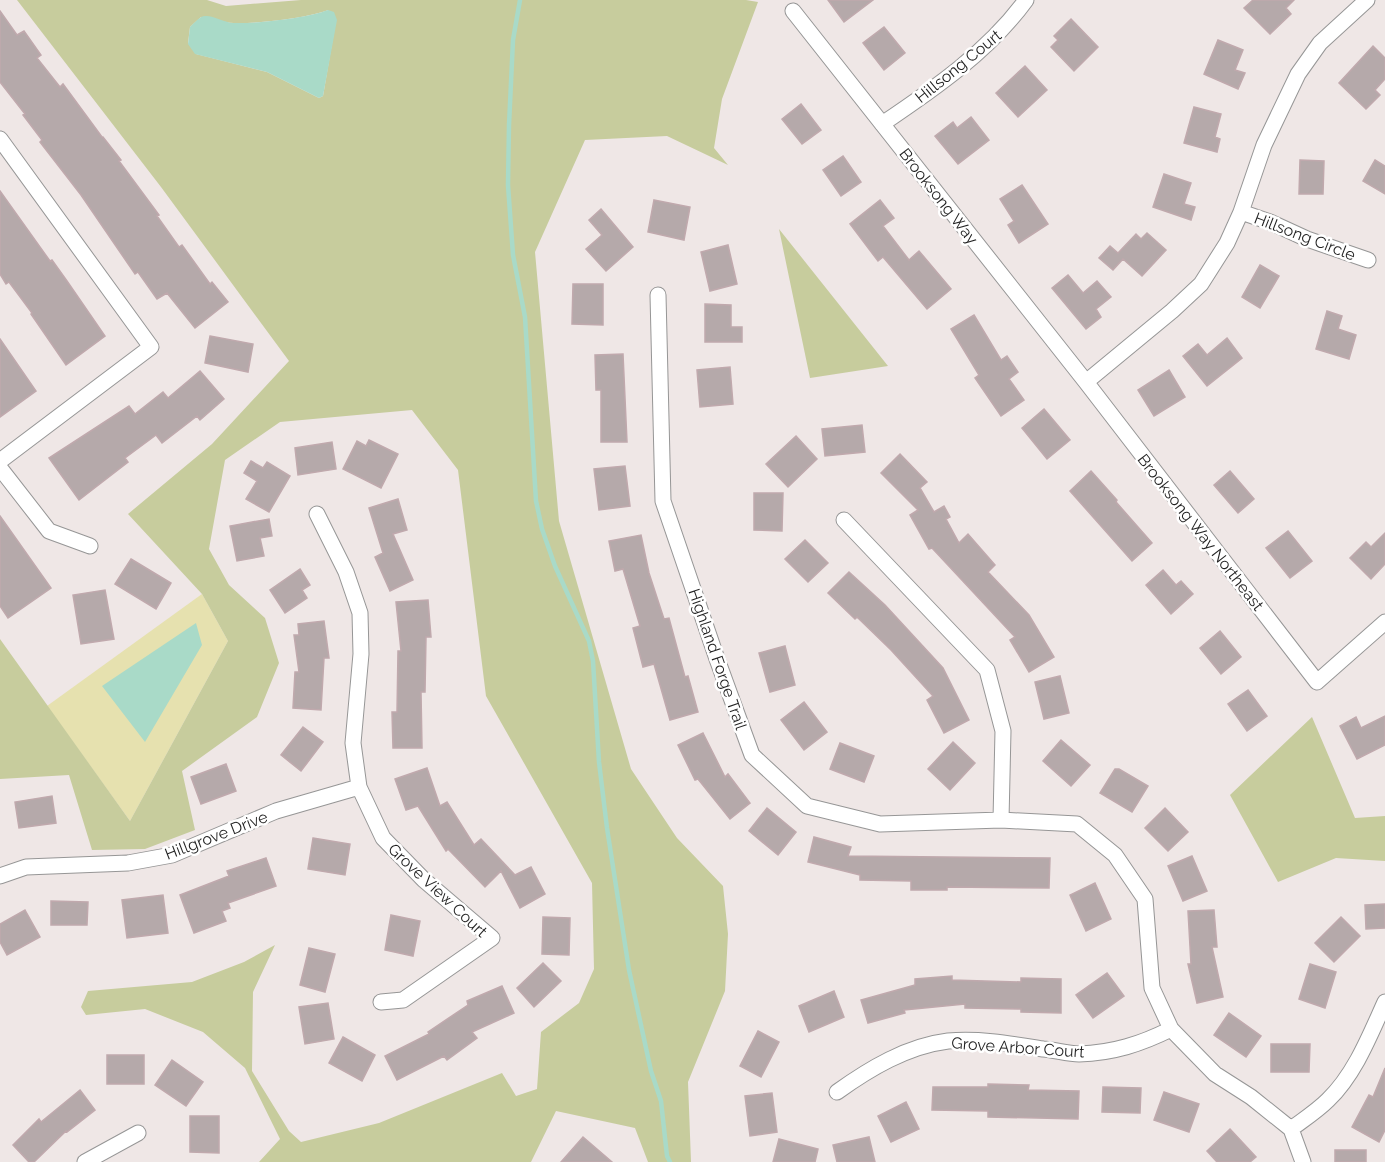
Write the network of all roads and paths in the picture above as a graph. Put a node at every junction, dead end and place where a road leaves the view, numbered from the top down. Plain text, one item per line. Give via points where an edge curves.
1 (1026, 0) edge
2 (1367, 0) edge
3 (793, 11) dead end
4 (882, 124) junction
5 (0, 139) edge
6 (1241, 212) junction
7 (1368, 260) dead end
8 (658, 295) dead end
9 (1086, 382) junction
10 (0, 460) edge
11 (0, 468) edge
12 (317, 514) dead end
13 (844, 520) dead end
14 (90, 546) dead end
15 (1385, 621) edge
16 (359, 786) junction
17 (1001, 820) junction
18 (0, 876) edge
19 (381, 1002) dead end
20 (1385, 1002) edge
21 (1171, 1029) junction
22 (837, 1092) dead end
23 (1291, 1129) junction
24 (138, 1133) dead end
25 (85, 1162) edge
26 (1304, 1162) edge

1 - 4 street, Hillsong Court via 1009,23 977,53
2 - 6 street via 1320,43 1299,74 1264,146
3 - 4 street, Brooksong Way
4 - 9 street, Brooksong Way
5 - 10 street via 151,347
6 - 7 street, Hillsong Circle
6 - 9 street via 1201,284
8 - 17 street, Highland Forge Trail via 663,501 752,755 807,806 880,824
9 - 15 street, Brooksong Way Northeast via 1317,682
11 - 14 street via 49,531
12 - 16 street, Grove View Court via 346,572 360,613 361,654 353,743
13 - 17 street via 987,670 1003,731
16 - 18 street, Hillgrove Drive via 276,811 172,855 128,863 26,867
16 - 19 street, Grove View Court via 383,837 424,880 492,938 403,1000
17 - 21 street, Highland Forge Trail via 1077,824 1115,855 1145,899 1152,988
20 - 23 street via 1342,1084 1328,1101
21 - 22 street, Grove Arbor Court via 1125,1049 1078,1054 982,1042 930,1044 864,1072
21 - 23 street, Highland Forge Trail via 1215,1074
23 - 26 street, Highland Forge Trail
24 - 25 street

